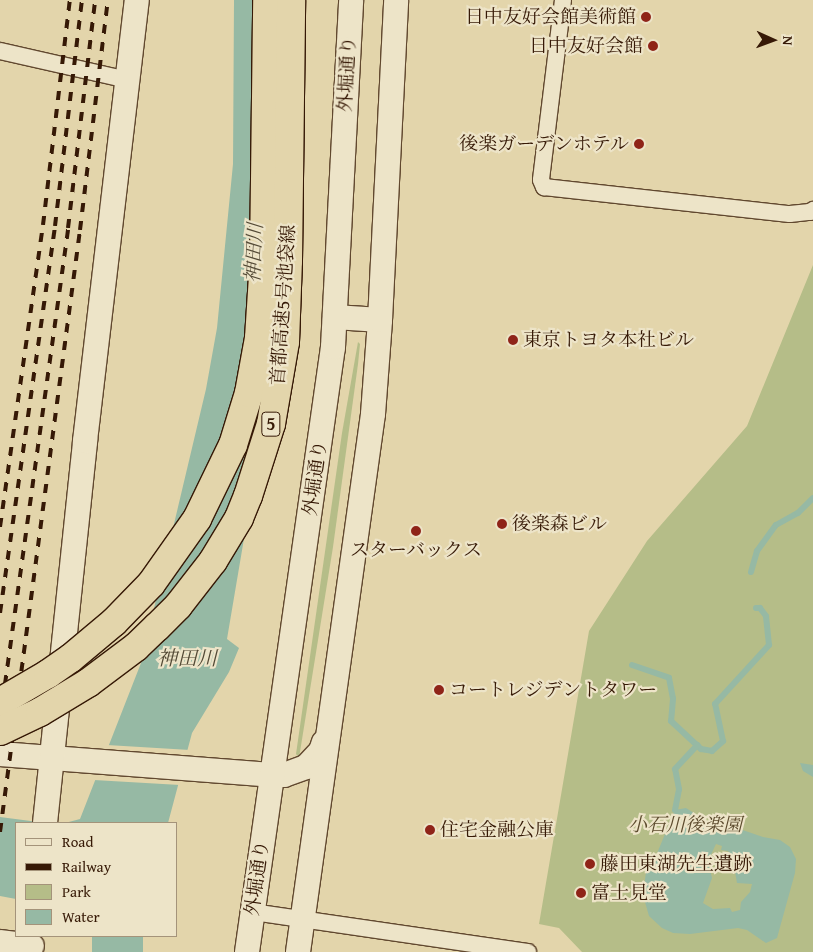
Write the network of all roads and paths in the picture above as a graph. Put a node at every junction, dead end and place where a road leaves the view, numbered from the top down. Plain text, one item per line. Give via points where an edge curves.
1 (137, 0) edge
2 (267, 0) edge
3 (291, 0) edge
4 (351, 0) edge
5 (396, 0) edge
6 (563, 0) edge
7 (0, 51) edge
8 (128, 80) junction
9 (813, 210) edge
10 (335, 317) junction
11 (380, 320) junction
12 (0, 702) edge
13 (0, 731) edge
14 (327, 733) junction
15 (0, 754) edge
16 (51, 758) junction
17 (271, 776) junction
18 (45, 821) edge
19 (253, 912) junction
20 (302, 918) junction
21 (0, 942) edge
22 (33, 944) edge
23 (247, 952) edge
24 (298, 952) edge
25 (528, 952) edge

1 - 8 main road
2 - 12 highway, 首都高速5号池袋線 / 5, bridge via 264,251 259,338 250,393 233,445 197,519 151,584 86,647
3 - 13 highway, 首都高速5号池袋線 / 5, bridge via 285,342 271,424 248,496 213,561 157,627 88,683
4 - 10 main road, 外堀通り
5 - 11 main road
6 - 9 street via 541,180 544,187 790,214
7 - 8 street
8 - 16 main road
10 - 11 main road
10 - 17 main road, 外堀通り
11 - 14 main road via 372,414
14 - 17 main road via 320,751 306,767
14 - 20 main road
15 - 16 main road
16 - 17 main road
16 - 18 main road
17 - 19 main road, 外堀通り
19 - 20 street
19 - 23 main road, 外堀通り
20 - 24 main road
20 - 25 street
21 - 22 main road

